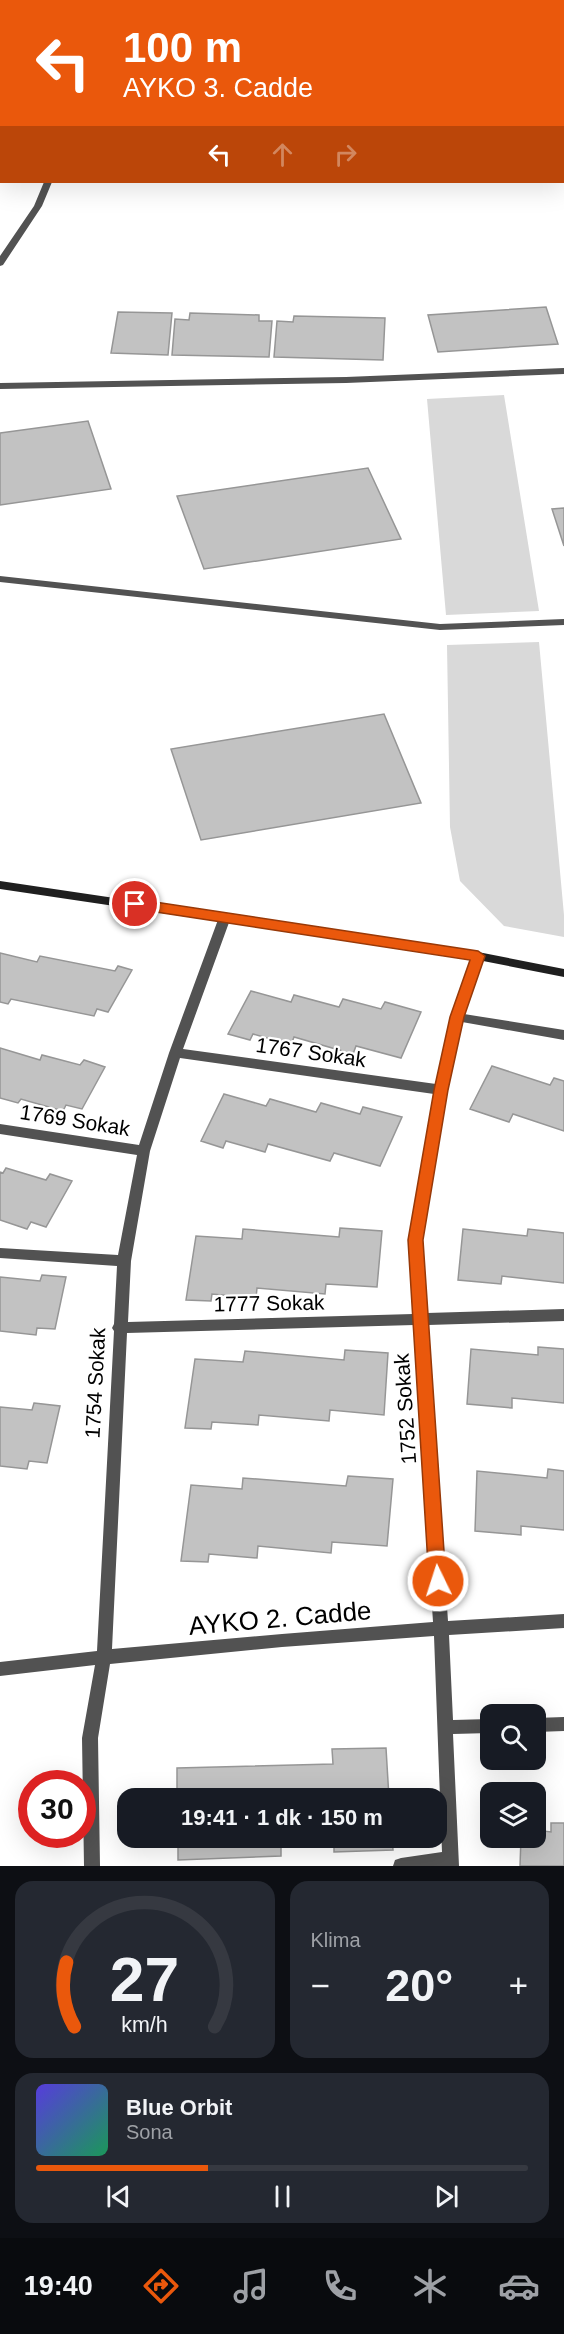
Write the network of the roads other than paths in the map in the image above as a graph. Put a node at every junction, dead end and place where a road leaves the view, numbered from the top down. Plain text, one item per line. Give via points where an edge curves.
1 (48, 183) edge
2 (0, 263) edge
3 (564, 371) edge
4 (0, 386) edge
5 (0, 579) edge
6 (564, 622) edge
7 (0, 885) edge
8 (225, 917) junction
9 (478, 956) junction
10 (564, 973) edge
11 (457, 1017) junction
12 (564, 1035) edge
13 (175, 1053) junction
14 (441, 1090) junction
15 (0, 1129) edge
16 (144, 1150) junction
17 (0, 1253) edge
18 (124, 1262) junction
19 (564, 1315) edge
20 (420, 1320) junction
21 (119, 1328) junction
22 (564, 1622) edge
23 (441, 1628) junction
24 (104, 1656) junction
25 (0, 1669) edge
26 (564, 1724) edge
27 (546, 1725) edge
28 (480, 1726) edge
29 (445, 1727) junction
30 (451, 1863) edge
31 (92, 1866) edge
32 (401, 1866) edge

1 - 2 street via 38,206
3 - 4 street via 346,380
5 - 6 street via 441,627
7 - 8 street
8 - 9 street
8 - 13 street, 1754 Sokak
9 - 10 street
9 - 11 street, 1752 Sokak
11 - 12 street
11 - 14 street, 1752 Sokak
13 - 14 street, 1767 Sokak
13 - 16 street, 1754 Sokak
14 - 20 street, 1752 Sokak via 415,1240
15 - 16 street, 1769 Sokak
16 - 18 street, 1754 Sokak
17 - 18 street
18 - 21 street, 1754 Sokak
19 - 20 street, 1777 Sokak
20 - 21 street, 1777 Sokak
20 - 23 street, 1752 Sokak
21 - 24 street, 1754 Sokak
22 - 23 street, AYKO 2. Cadde
23 - 24 street, AYKO 2. Cadde
23 - 29 street, 1752 Sokak
24 - 25 street, AYKO 2. Cadde
24 - 31 street, 1754 Sokak via 90,1738
26 - 27 street
28 - 29 street
29 - 30 street, 1752 Sokak
30 - 32 street

